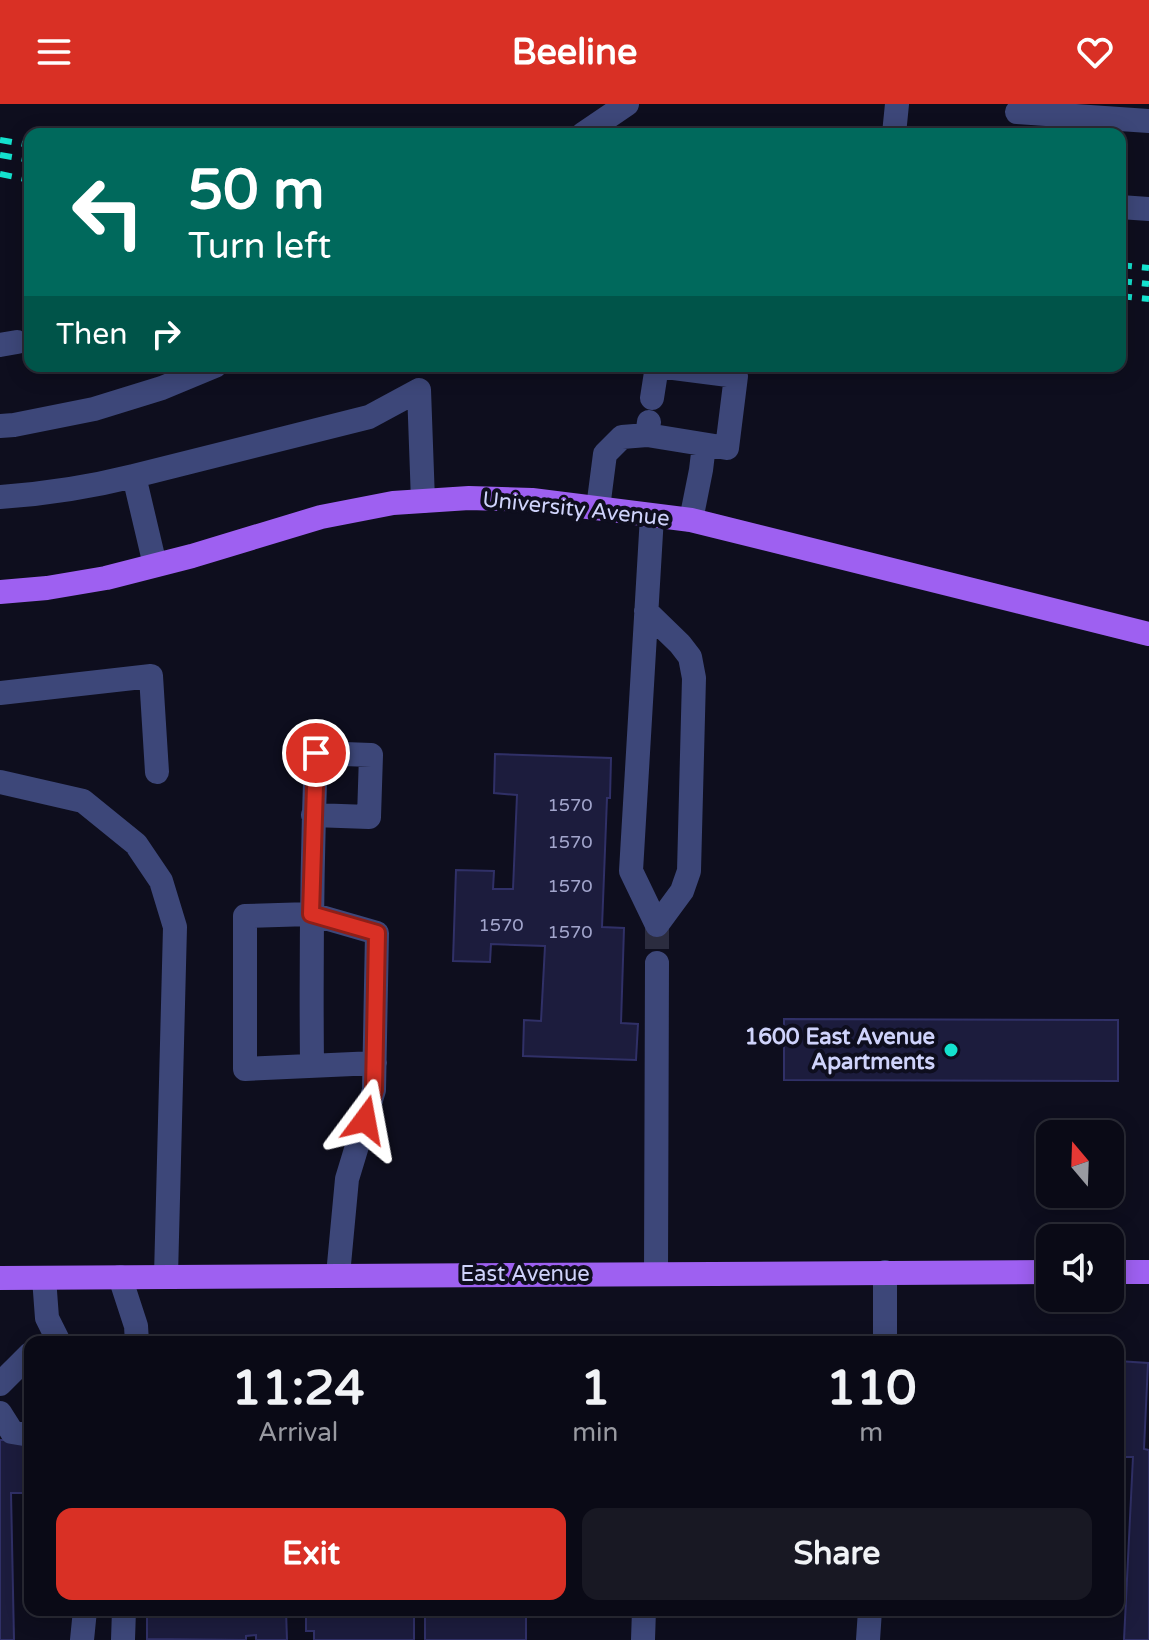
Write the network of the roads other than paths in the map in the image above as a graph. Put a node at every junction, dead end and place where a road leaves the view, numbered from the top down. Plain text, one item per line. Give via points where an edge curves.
1 (627, 104) edge
2 (897, 104) edge
3 (1017, 117) edge
4 (1149, 121) edge
5 (592, 128) edge
6 (895, 128) edge
7 (1126, 207) edge
8 (1149, 209) edge
9 (201, 372) edge
10 (657, 372) edge
11 (705, 372) edge
12 (649, 418) junction
13 (0, 426) edge
14 (704, 445) junction
15 (134, 476) junction
16 (0, 497) edge
17 (423, 501) junction
18 (598, 508) junction
19 (652, 516) junction
20 (691, 520) junction
21 (155, 565) junction
22 (0, 592) edge
23 (646, 611) junction
24 (1149, 634) edge
25 (0, 693) edge
26 (157, 772) dead end
27 (0, 782) edge
28 (313, 815) dead end
29 (311, 914) junction
30 (657, 963) tunnel mouth
31 (375, 1063) junction
32 (312, 1066) junction
33 (885, 1272) junction
34 (1036, 1272) edge
35 (1124, 1272) edge
36 (1149, 1272) edge
37 (656, 1274) junction
38 (338, 1275) junction
39 (166, 1276) junction
40 (120, 1277) junction
41 (0, 1278) edge
42 (44, 1278) junction
43 (51, 1336) edge
44 (137, 1336) edge
45 (885, 1336) edge
46 (24, 1360) edge
47 (0, 1384) edge
48 (0, 1413) edge
49 (24, 1434) edge
50 (84, 1616) edge
51 (124, 1616) edge
52 (644, 1616) edge
53 (870, 1616) edge
54 (82, 1640) edge
55 (123, 1640) edge
56 (643, 1640) edge
57 (868, 1640) edge

1 - 5 street
2 - 6 street
3 - 4 street
7 - 8 street
9 - 13 street via 94,409
10 - 12 street
11 - 14 street via 736,376 727,448
12 - 14 street
12 - 18 street via 605,454
14 - 20 street
15 - 16 street
15 - 17 street via 369,417 419,390
15 - 21 street
17 - 18 main road, University Avenue via 532,500
17 - 21 main road, University Avenue via 321,517
18 - 19 main road, University Avenue
19 - 20 main road, University Avenue
19 - 23 street
20 - 24 main road, University Avenue
21 - 22 main road, University Avenue via 106,578
23 - 23 street via 690,657 694,678 689,871 682,891 657,925 631,871
25 - 26 street via 151,676
27 - 39 street via 83,801 136,844 161,881 175,927
28 - 29 street
29 - 31 street via 377,933
29 - 32 street
29 - 32 street via 245,916 245,1069
30 - 37 street
31 - 32 street
31 - 38 street via 374,1090 347,1179
33 - 34 main road, East Avenue
33 - 37 main road, East Avenue
33 - 45 street
35 - 36 main road
37 - 38 main road, East Avenue
38 - 39 main road, East Avenue
39 - 40 main road, East Avenue
40 - 42 main road, East Avenue
40 - 44 street
41 - 42 main road, East Avenue
42 - 43 street
46 - 47 street
48 - 49 street via 12,1432
50 - 54 street
51 - 55 street
52 - 56 street
53 - 57 street

